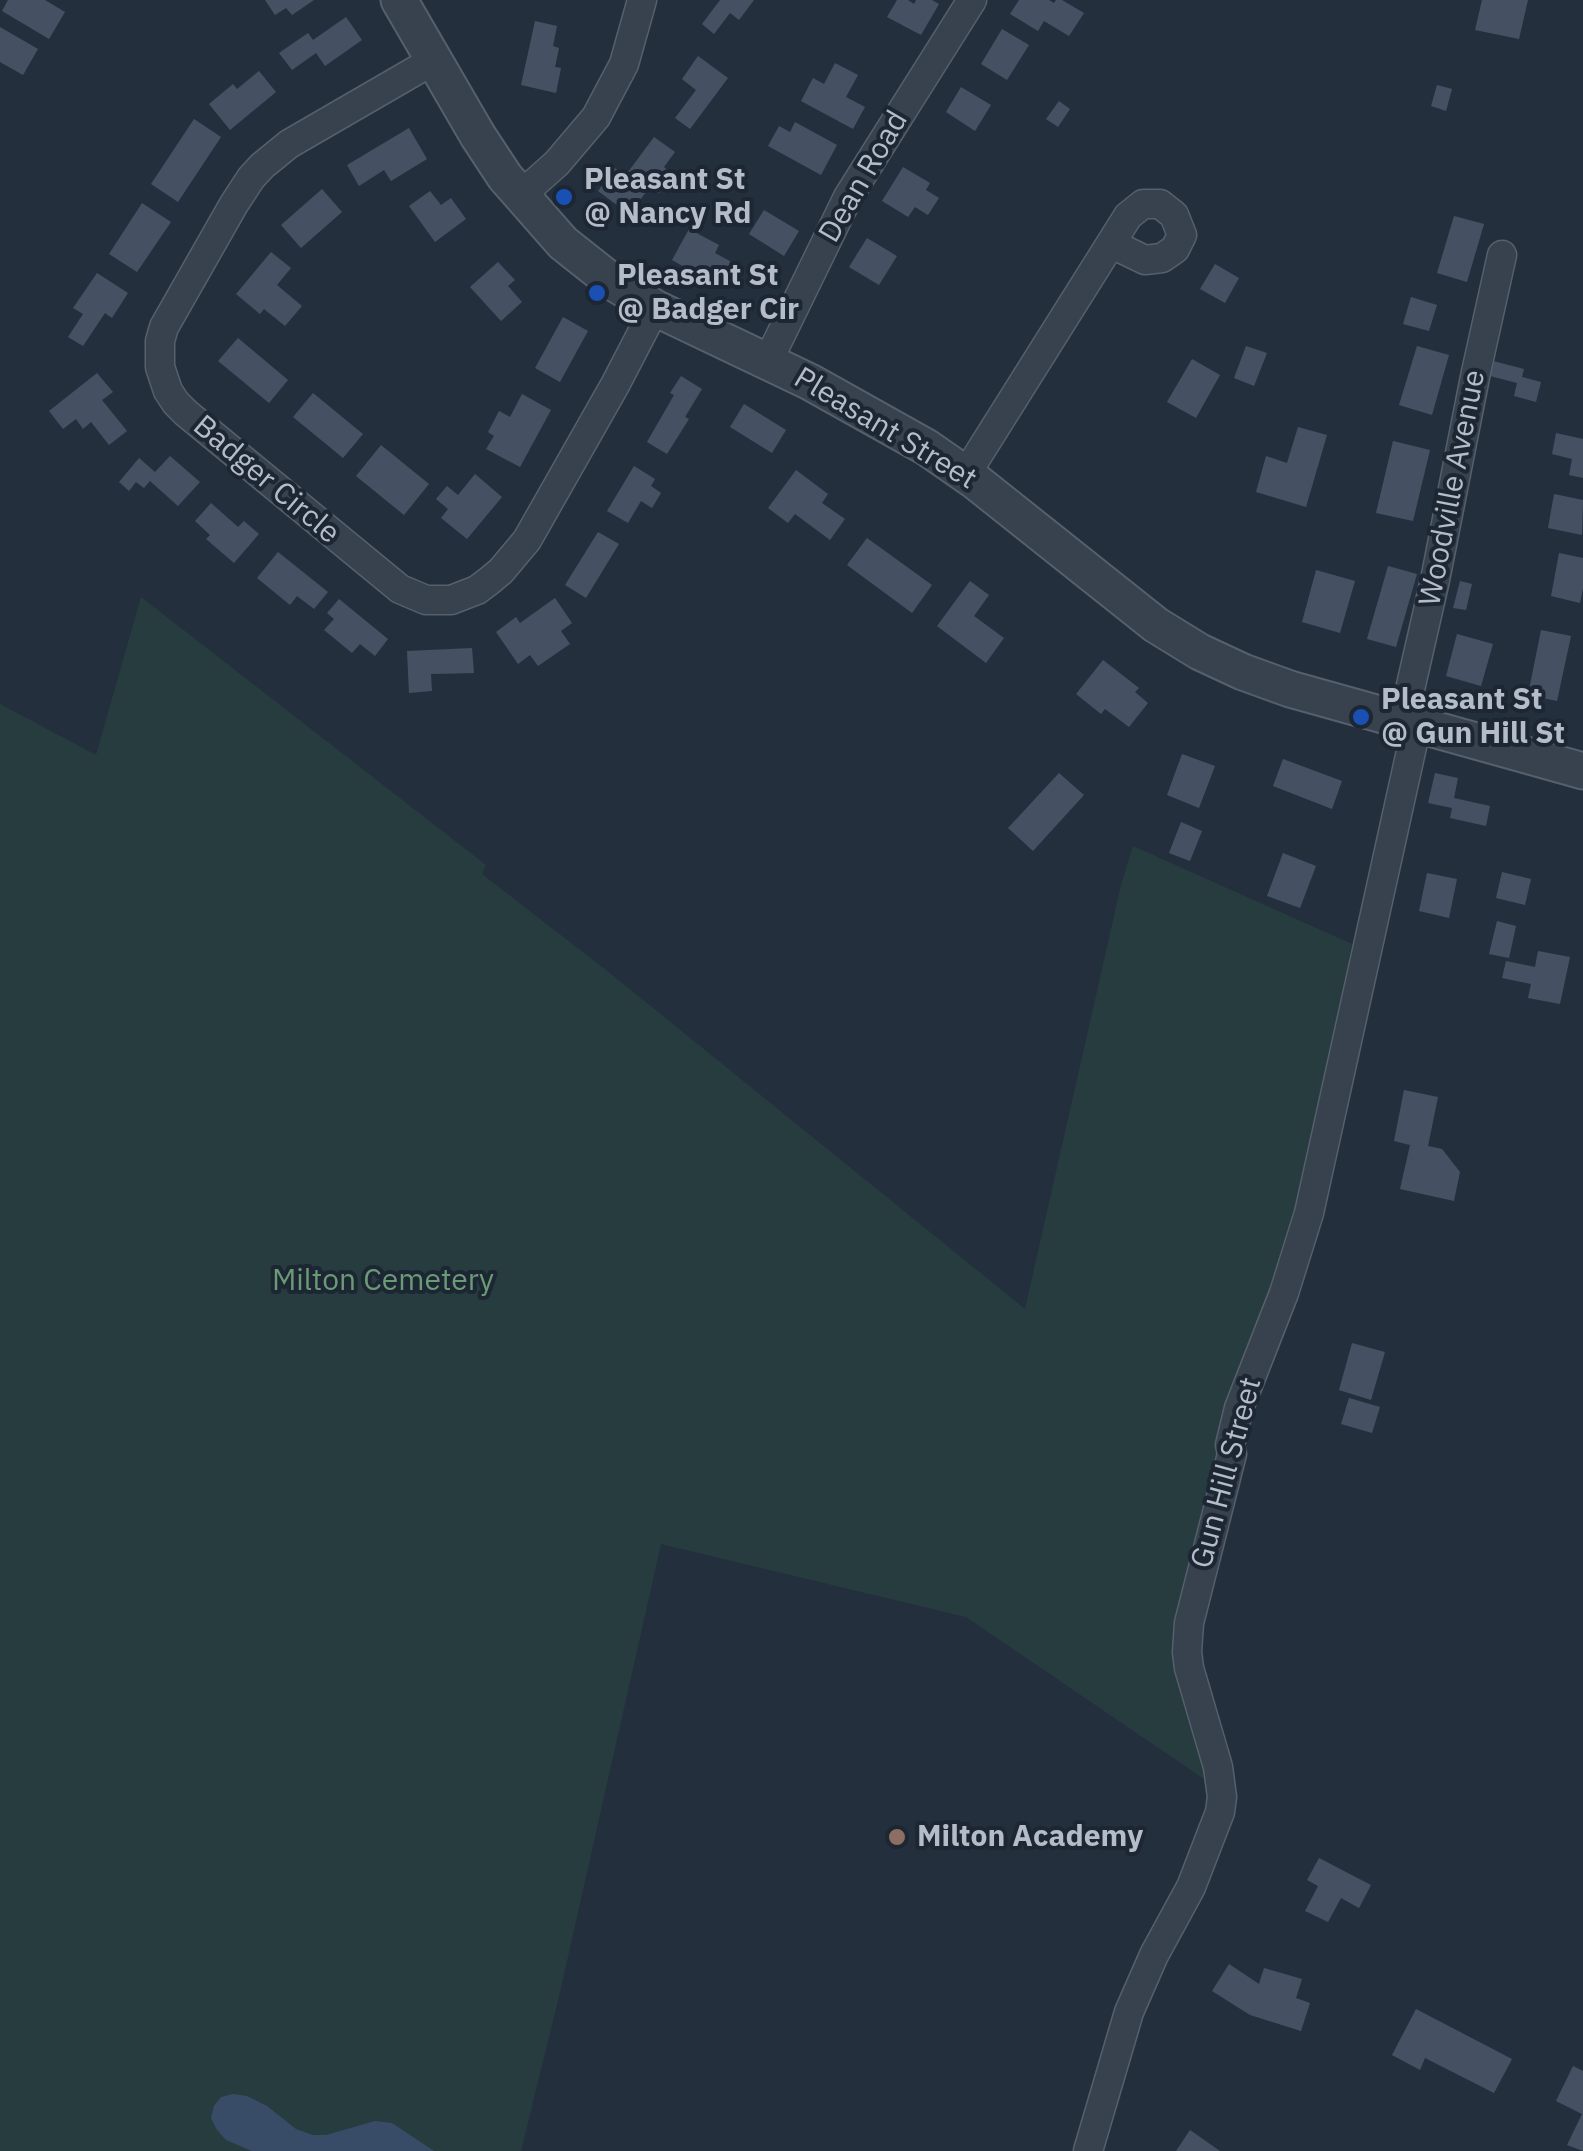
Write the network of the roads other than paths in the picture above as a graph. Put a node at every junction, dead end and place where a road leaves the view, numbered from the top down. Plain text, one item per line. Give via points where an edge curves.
1 (399, 0) edge
2 (642, 0) edge
3 (972, 0) edge
4 (434, 60) junction
5 (520, 196) junction
6 (1112, 244) dead end
7 (1502, 256) dead end
8 (656, 308) junction
9 (768, 361) junction
10 (966, 474) junction
11 (1410, 722) junction
12 (1583, 771) edge
13 (1088, 2151) edge

1 - 4 street, Pleasant Street
2 - 5 street via 624,64 596,117
3 - 9 street, Dean Road via 848,196
4 - 5 street, Pleasant Street
4 - 8 street, Badger Circle via 289,144 251,178 160,340 168,391 186,414 400,589 426,600 451,600 490,581 527,540
5 - 8 street, Pleasant Street via 578,256
6 - 10 street
7 - 11 street, Woodville Avenue
8 - 9 street, Pleasant Street
9 - 10 street, Pleasant Street
10 - 11 street, Pleasant Street via 1189,645 1266,681
11 - 12 street, Pleasant Street
11 - 13 street, Gun Hill Street via 1309,1214 1239,1408 1189,1623 1186,1652 1218,1767 1220,1812 1192,1887 1129,2012

